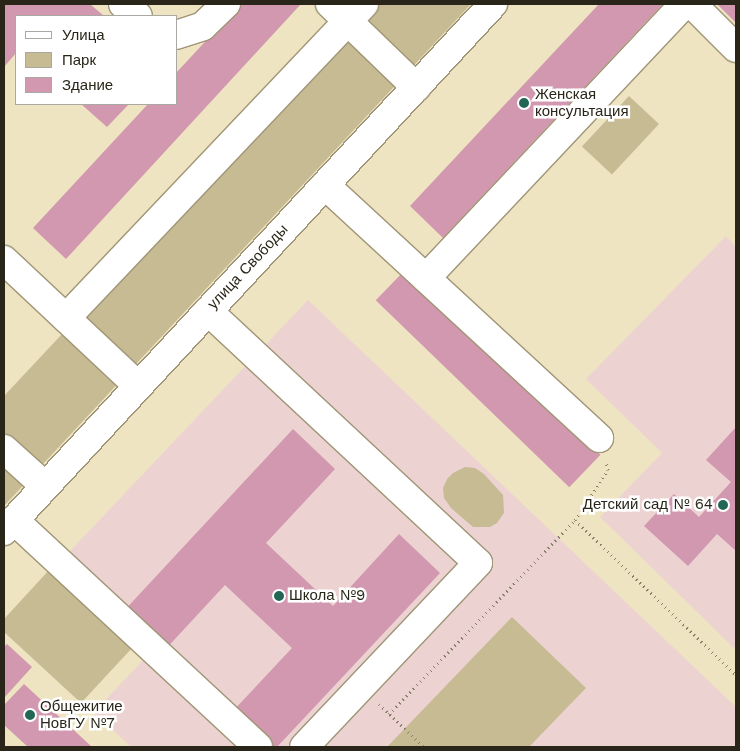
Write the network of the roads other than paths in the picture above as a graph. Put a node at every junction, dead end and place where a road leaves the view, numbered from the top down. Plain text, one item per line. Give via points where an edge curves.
1 (123, 4) edge
2 (226, 4) edge
3 (493, 4) edge
4 (684, 4) edge
5 (692, 4) edge
6 (347, 9) edge
7 (137, 15) edge
8 (178, 34) edge
9 (736, 48) edge
10 (416, 87) junction
11 (324, 185) junction
12 (4, 260) edge
13 (426, 278) junction
14 (208, 311) junction
15 (66, 318) junction
16 (138, 386) junction
17 (599, 438) road end
18 (4, 449) edge
19 (45, 486) junction
20 (9, 526) edge
21 (258, 747) edge
22 (304, 747) edge

1 - 7 street
2 - 8 street via 203,26
3 - 10 street, улица Свободы
4 - 13 street
5 - 9 street
6 - 10 street
6 - 15 street
10 - 11 street, улица Свободы
11 - 13 street
11 - 14 street, улица Свободы
12 - 15 street
13 - 17 street
14 - 16 street, улица Свободы
14 - 22 street via 478,563
15 - 16 street
16 - 19 street, улица Свободы
18 - 19 street
19 - 20 street, улица Свободы
20 - 21 street

